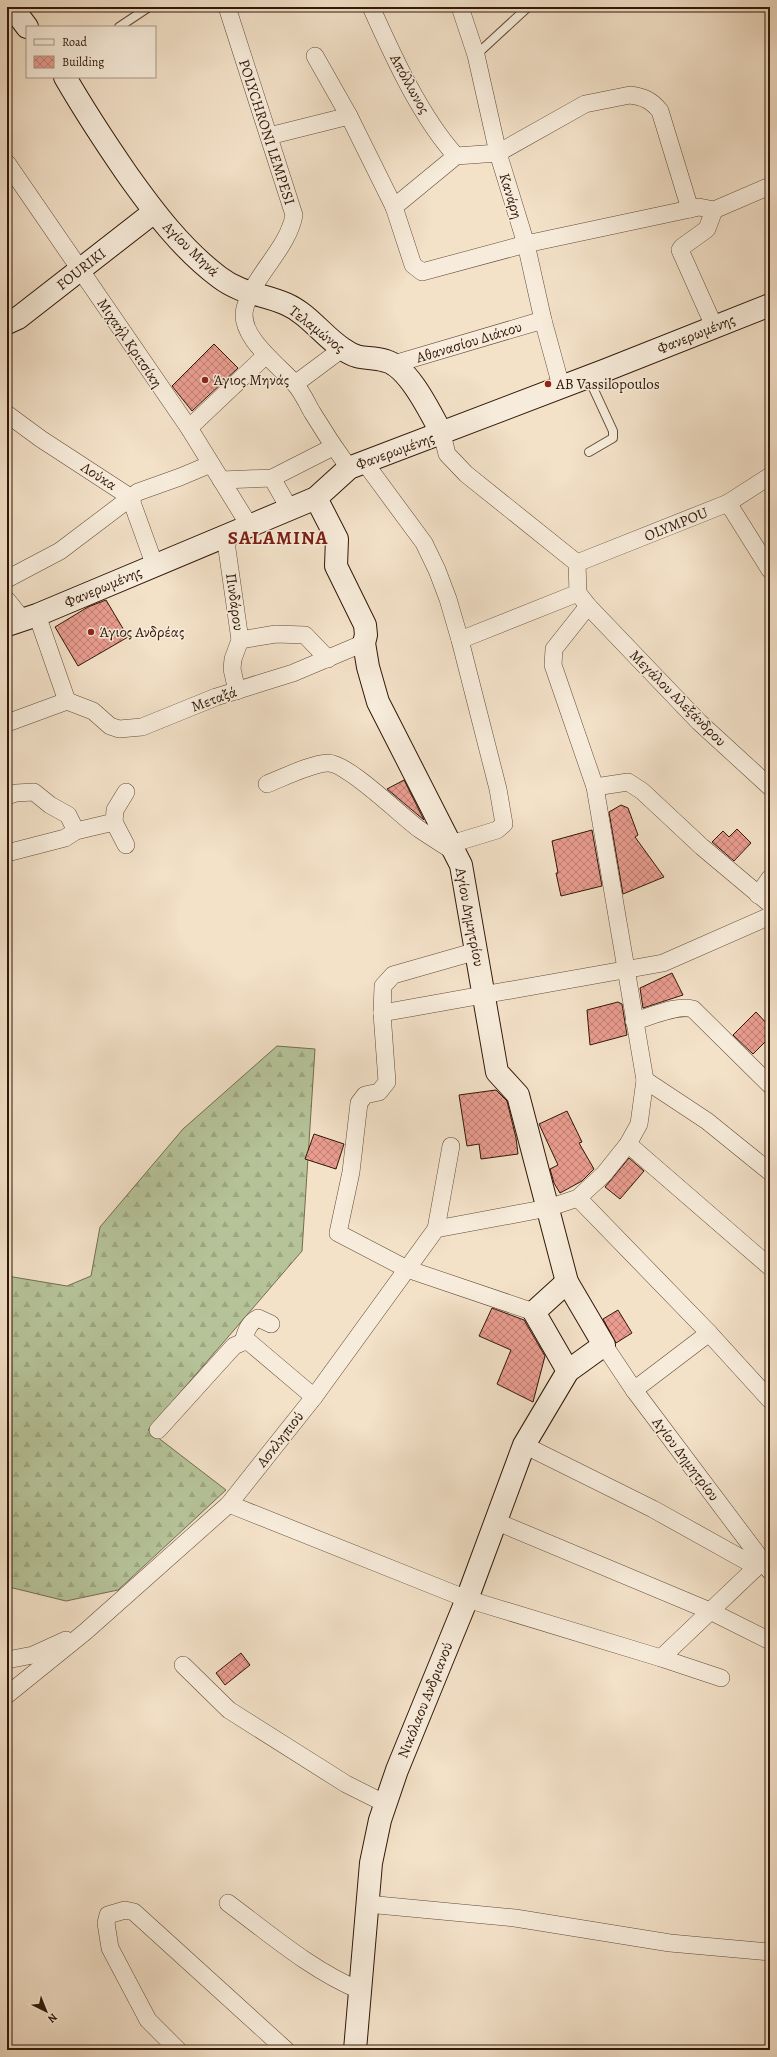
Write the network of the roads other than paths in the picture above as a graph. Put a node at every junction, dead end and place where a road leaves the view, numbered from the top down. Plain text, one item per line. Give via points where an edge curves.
1 (12, 7) edge
2 (149, 7) edge
3 (227, 7) edge
4 (370, 7) edge
5 (460, 7) edge
6 (528, 7) edge
7 (26, 26) edge
8 (120, 26) edge
9 (476, 55) junction
10 (315, 56) dead end
11 (66, 78) edge
12 (349, 116) junction
13 (269, 136) junction
14 (498, 153) junction
15 (456, 156) junction
16 (7, 163) edge
17 (770, 186) edge
18 (394, 207) junction
19 (690, 209) junction
20 (714, 210) junction
21 (154, 212) junction
22 (526, 244) junction
23 (80, 269) junction
24 (251, 294) junction
25 (768, 309) edge
26 (543, 320) junction
27 (7, 323) edge
28 (714, 326) junction
29 (342, 349) junction
30 (265, 356) junction
31 (394, 364) junction
32 (587, 376) junction
33 (295, 384) junction
34 (561, 386) junction
35 (7, 414) edge
36 (189, 428) junction
37 (442, 434) junction
38 (333, 447) junction
39 (589, 452) dead end
40 (211, 464) junction
41 (357, 466) junction
42 (770, 476) edge
43 (272, 478) junction
44 (221, 480) junction
45 (130, 497) junction
46 (316, 498) junction
47 (728, 503) junction
48 (289, 508) junction
49 (249, 525) junction
50 (225, 535) junction
51 (577, 563) junction
52 (155, 566) junction
53 (770, 570) edge
54 (7, 579) edge
55 (583, 599) junction
56 (7, 600) edge
57 (22, 620) edge
58 (240, 640) junction
59 (460, 640) junction
60 (364, 643) junction
61 (328, 659) junction
62 (237, 690) junction
63 (67, 701) junction
64 (7, 723) edge
65 (267, 784) dead end
66 (770, 786) edge
67 (596, 787) junction
68 (126, 792) dead end
69 (7, 796) edge
70 (114, 822) junction
71 (76, 831) junction
72 (126, 845) dead end
73 (453, 848) junction
74 (7, 853) edge
75 (770, 878) edge
76 (764, 899) edge
77 (770, 916) edge
78 (477, 951) junction
79 (626, 971) junction
80 (485, 996) junction
81 (382, 1013) junction
82 (634, 1021) junction
83 (645, 1080) junction
84 (770, 1085) edge
85 (628, 1144) junction
86 (450, 1146) dead end
87 (770, 1172) edge
88 (578, 1198) junction
89 (548, 1208) junction
90 (436, 1229) junction
91 (770, 1267) edge
92 (407, 1269) junction
93 (567, 1282) junction
94 (534, 1312) junction
95 (271, 1324) dead end
96 (709, 1333) junction
97 (243, 1342) junction
98 (604, 1345) junction
99 (568, 1371) junction
100 (634, 1390) junction
101 (314, 1397) junction
102 (770, 1400) edge
103 (158, 1430) dead end
104 (524, 1445) junction
105 (229, 1504) junction
106 (495, 1521) junction
107 (765, 1563) edge
108 (467, 1599) junction
109 (710, 1611) junction
110 (85, 1632) junction
111 (770, 1641) edge
112 (661, 1658) junction
113 (7, 1660) edge
114 (183, 1665) dead end
115 (721, 1678) dead end
116 (7, 1695) edge
117 (386, 1804) junction
118 (228, 1903) dead end
119 (367, 1904) junction
120 (770, 1952) edge
121 (361, 1991) junction
122 (178, 2050) edge
123 (286, 2050) edge
124 (355, 2050) edge

1 - 7 street
2 - 8 lane
3 - 13 street, POLYCHRONI LEMPESI
4 - 15 street, Απόλλωνος via 415,94 444,142
5 - 9 street, Κανάρη
6 - 9 lane
9 - 14 street, Κανάρη
10 - 12 street
11 - 21 street, Αγίου Μηνά via 92,124
12 - 13 street
12 - 18 street
13 - 24 street, POLYCHRONI LEMPESI via 294,215 292,228 256,280
14 - 15 street
14 - 19 street via 585,104 630,95 644,97 660,111
14 - 22 street, Κανάρη
15 - 18 street
16 - 23 street, Μιχαήλ Κριτσίκη
17 - 20 street
18 - 22 street via 413,265 422,272
19 - 20 street
19 - 22 street
20 - 28 street via 707,229 680,250
21 - 23 street, FOURIKI
21 - 24 street, Αγίου Μηνά via 201,263 229,284
22 - 26 street, Κανάρη
23 - 27 street, FOURIKI via 18,318
23 - 36 street, Μιχαήλ Κριτσίκη
24 - 29 street, Τελαμώνος via 295,308
24 - 30 street via 244,309 246,325
25 - 28 street, Φανερωμένης
26 - 31 street, Αθανασίου Διάκου
26 - 34 street, Κανάρη
28 - 32 street, Φανερωμένης
29 - 31 street, Τελαμώνος via 357,358
29 - 33 street
30 - 33 street
30 - 36 street
31 - 37 street via 420,396
32 - 34 street, Φανερωμένης
32 - 39 lane via 613,431 613,438
33 - 38 street
34 - 37 street, Φανερωμένης
35 - 45 street, Λούκα
36 - 40 street, Μιχαήλ Κριτσίκη
37 - 41 street, Φανερωμένης
37 - 51 street via 448,454 466,474
38 - 41 street
38 - 43 street
40 - 44 street, Μιχαήλ Κριτσίκη
40 - 45 street
41 - 46 street, Φανερωμένης
41 - 59 street via 424,543 448,598
42 - 47 street, OLYMPOU
43 - 44 street
43 - 48 street
44 - 49 street, Μιχαήλ Κριτσίκη
45 - 52 street, Λούκα
45 - 54 street via 60,551
46 - 48 street, Φανερωμένης
46 - 60 street, Αγίου Δημητρίου via 337,539 336,566 365,625
47 - 51 street, OLYMPOU
47 - 53 street
48 - 49 street, Φανερωμένης
49 - 50 street, Φανερωμένης
50 - 52 street, Φανερωμένης
50 - 58 street, Πινδάρου
51 - 55 street
52 - 57 street, Φανερωμένης
55 - 59 street
55 - 66 street, Μεγάλου Αλεξάνδρου via 699,722
55 - 67 street via 554,649 552,657
56 - 57 street
57 - 63 street
58 - 61 street via 276,634 305,635
58 - 62 street, Πινδάρου via 232,669
59 - 73 street via 498,789 504,824 497,830
60 - 61 street, Μεταξά
60 - 73 street, Αγίου Δημητρίου via 378,702
61 - 62 street, Μεταξά
62 - 63 street, Μεταξά via 142,727 130,729 110,726 93,711
63 - 64 street
65 - 73 street via 328,763 339,766 364,783 418,828
67 - 76 street via 628,782 642,791 702,848
67 - 79 street
68 - 70 street via 115,810
69 - 71 street via 34,792 68,815
70 - 71 street
70 - 72 street
71 - 74 street via 65,838
73 - 78 street, Αγίου Δημητρίου via 461,865
75 - 76 street
77 - 79 street via 663,963
78 - 80 street, Αγίου Δημητρίου
78 - 81 street via 393,975 383,986
79 - 80 street
79 - 82 street
80 - 81 street
80 - 89 street, Αγίου Δημητρίου via 497,1072 518,1095
81 - 92 street via 387,1082 380,1092 365,1095 359,1103 351,1172 338,1233
82 - 83 street
82 - 84 street via 678,1008 693,1008
83 - 85 street via 639,1124
83 - 87 street via 707,1121
85 - 88 street via 604,1174
85 - 91 street via 720,1221
86 - 90 street
88 - 89 street
88 - 96 street
89 - 90 street
89 - 93 street, Αγίου Δημητρίου
90 - 92 street, Ασκληπιού
92 - 94 street
92 - 101 street, Ασκληπιού
93 - 94 street
93 - 98 street, Αγίου Δημητρίου
94 - 99 street
95 - 97 street via 258,1318 253,1320 247,1328
96 - 100 street
96 - 102 street
97 - 101 street via 249,1342
97 - 103 street via 234,1346
98 - 99 street
98 - 100 street, Αγίου Δημητρίου
99 - 104 street, Νικόλαου Ανδριανού
100 - 107 street, Αγίου Δημητρίου
101 - 105 street, Ασκληπιού
104 - 106 street, Νικόλαου Ανδριανού
104 - 107 street
105 - 108 street
105 - 110 street, Ασκληπιού
106 - 108 street, Νικόλαου Ανδριανού
106 - 109 street
107 - 109 street
108 - 112 street
108 - 117 street, Νικόλαου Ανδριανού via 396,1770
109 - 111 street
109 - 112 street
110 - 113 street via 33,1655
110 - 116 street, Ασκληπιού
112 - 115 street
114 - 117 street via 229,1710 346,1784
117 - 119 street, Νικόλαου Ανδριανού via 371,1863
118 - 121 street via 310,1965
119 - 120 street via 516,1918 670,1942
119 - 121 street, Νικόλαου Ανδριανού
121 - 124 street, Νικόλαου Ανδριανού
122 - 123 street via 148,2020 110,1948 106,1923 108,1915 125,1910 134,1912

